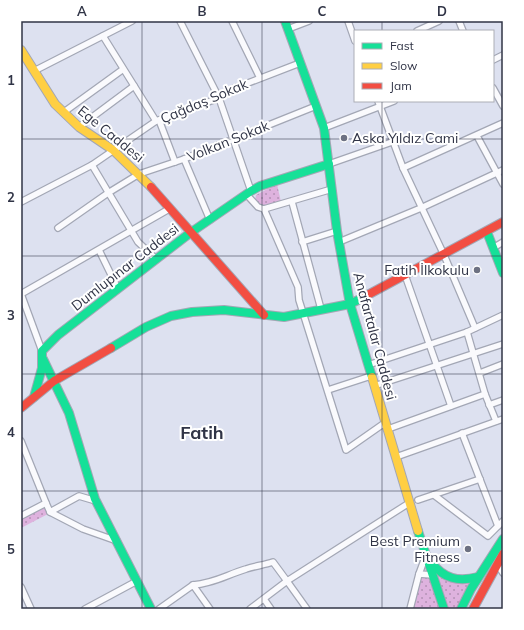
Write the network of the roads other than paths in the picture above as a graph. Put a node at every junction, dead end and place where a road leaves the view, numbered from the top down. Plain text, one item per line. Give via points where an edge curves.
1 (132, 21) edge
2 (180, 21) edge
3 (232, 21) edge
4 (285, 21) edge
5 (309, 21) edge
6 (348, 21) edge
7 (439, 21) edge
8 (459, 21) edge
9 (288, 29) junction
10 (419, 30) edge
11 (464, 30) edge
12 (103, 36) junction
13 (354, 38) edge
14 (21, 50) edge
15 (503, 55) edge
16 (494, 60) edge
17 (300, 63) junction
18 (122, 70) junction
19 (34, 71) junction
20 (260, 78) junction
21 (134, 86) junction
22 (494, 90) edge
23 (219, 98) junction
24 (389, 102) edge
25 (379, 104) edge
26 (316, 106) junction
27 (503, 106) edge
28 (64, 112) junction
29 (157, 120) junction
30 (503, 123) edge
31 (79, 127) junction
32 (324, 128) junction
33 (477, 136) junction
34 (233, 140) junction
35 (392, 142) junction
36 (113, 150) junction
37 (184, 159) junction
38 (175, 162) junction
39 (329, 164) junction
40 (92, 165) junction
41 (403, 168) junction
42 (503, 170) edge
43 (140, 174) junction
44 (497, 174) junction
45 (503, 184) edge
46 (332, 189) junction
47 (108, 193) junction
48 (249, 193) junction
49 (21, 202) edge
50 (292, 202) junction
51 (421, 208) junction
52 (169, 209) junction
53 (264, 209) junction
54 (210, 220) junction
55 (503, 222) edge
56 (58, 228) dead end
57 (132, 231) junction
58 (337, 231) junction
59 (487, 232) junction
60 (190, 233) junction
61 (302, 242) junction
62 (338, 242) junction
63 (503, 242) edge
64 (493, 248) junction
65 (99, 250) junction
66 (444, 255) junction
67 (156, 259) junction
68 (503, 271) edge
69 (405, 275) junction
70 (118, 289) junction
71 (21, 294) edge
72 (350, 304) junction
73 (321, 309) junction
74 (303, 313) junction
75 (264, 315) junction
76 (503, 315) edge
77 (475, 328) junction
78 (467, 332) junction
79 (430, 344) junction
80 (503, 344) edge
81 (43, 355) junction
82 (474, 355) junction
83 (503, 364) edge
84 (368, 365) junction
85 (437, 366) junction
86 (480, 373) junction
87 (371, 376) junction
88 (54, 381) junction
89 (374, 386) junction
90 (328, 390) junction
91 (485, 394) junction
92 (34, 398) junction
93 (503, 400) edge
94 (489, 405) junction
95 (451, 406) junction
96 (21, 408) edge
97 (503, 419) edge
98 (496, 422) junction
99 (387, 426) junction
100 (462, 433) junction
101 (21, 441) edge
102 (396, 458) junction
103 (480, 479) junction
104 (434, 495) junction
105 (96, 501) junction
106 (413, 502) junction
107 (46, 504) junction
108 (50, 512) junction
109 (21, 516) edge
110 (503, 521) edge
111 (498, 526) junction
112 (503, 539) edge
113 (117, 541) junction
114 (426, 555) junction
115 (500, 560) edge
116 (503, 573) edge
117 (419, 574) junction
118 (432, 575) junction
119 (478, 576) junction
120 (137, 581) junction
121 (287, 581) junction
122 (193, 585) junction
123 (21, 587) edge
124 (22, 594) edge
125 (264, 599) junction
126 (31, 609) edge
127 (85, 609) edge
128 (151, 609) edge
129 (159, 609) edge
130 (210, 609) edge
131 (250, 609) edge
132 (271, 609) edge
133 (307, 609) edge
134 (410, 609) edge
135 (444, 609) edge
136 (461, 609) edge
137 (473, 609) edge

1 - 12 street
2 - 23 street
3 - 20 street
4 - 9 street, Anafartalar Caddesi
5 - 9 street
6 - 13 street
7 - 10 street
8 - 11 street
9 - 17 street, Anafartalar Caddesi
12 - 18 street
12 - 19 street
14 - 19 street, Ege Caddesi
15 - 16 street
17 - 20 street, Çağdaş Sokak
17 - 26 street, Anafartalar Caddesi
18 - 21 street
18 - 28 street
19 - 28 street, Ege Caddesi via 55,104
20 - 23 street, Çağdaş Sokak via 234,88
21 - 29 street
21 - 31 street
22 - 27 street
23 - 29 street, Çağdaş Sokak
23 - 34 street
24 - 25 street
25 - 32 street
25 - 35 street
26 - 32 street, Anafartalar Caddesi
26 - 34 street, Volkan Sokak
28 - 31 street, Ege Caddesi
29 - 36 street, Çağdaş Sokak
29 - 38 street
30 - 33 street
31 - 36 street, Ege Caddesi
32 - 39 street, Anafartalar Caddesi
33 - 41 street
33 - 44 street
34 - 37 street, Volkan Sokak
34 - 48 street
35 - 39 street
35 - 41 street
36 - 40 street, Çağdaş Sokak
36 - 43 street, Ege Caddesi
37 - 38 street, Volkan Sokak
37 - 54 street
38 - 43 street, Volkan Sokak
39 - 46 street, Anafartalar Caddesi
39 - 48 street via 260,186
40 - 47 street
40 - 49 street, Çağdaş Sokak
41 - 51 street
42 - 44 street
43 - 47 street, Volkan Sokak
43 - 52 street, Ege Caddesi
44 - 45 street
44 - 51 street
46 - 50 street
46 - 58 street, Anafartalar Caddesi
47 - 56 street, Volkan Sokak
47 - 57 street
48 - 53 street via 258,207
48 - 54 street
50 - 53 street
50 - 61 street
51 - 62 street
51 - 66 street
52 - 57 street
52 - 60 street, Ege Caddesi
53 - 74 street via 298,286
54 - 60 street
55 - 59 street
57 - 65 street
57 - 67 street via 138,242
58 - 61 street
58 - 62 street, Anafartalar Caddesi
59 - 64 street
59 - 66 street
60 - 67 street, Dumlupınar Caddesi
60 - 75 street, Dumlupınar Caddesi
61 - 73 street
62 - 72 street, Anafartalar Caddesi
63 - 64 street
64 - 68 street
65 - 70 street
65 - 71 street
66 - 69 street
66 - 77 street
67 - 70 street, Dumlupınar Caddesi
69 - 72 street
69 - 79 street
70 - 81 street, Dumlupınar Caddesi via 58,336
71 - 81 street
72 - 73 street
72 - 84 street, Anafartalar Caddesi
73 - 74 street
74 - 75 street via 284,317
74 - 90 street
75 - 88 street via 207,310 171,316 146,327
76 - 77 street
77 - 78 street
78 - 79 street
78 - 82 street
79 - 84 street
79 - 85 street
80 - 82 street
81 - 88 street
81 - 92 street
82 - 85 street
82 - 86 street
83 - 86 street
84 - 87 street, Anafartalar Caddesi
85 - 89 street
85 - 95 street
86 - 91 street
87 - 89 street, Anafartalar Caddesi
87 - 90 street
88 - 92 street
88 - 105 street via 69,414
89 - 99 street, Anafartalar Caddesi
90 - 99 street via 346,450
91 - 94 street
91 - 95 street
92 - 96 street
93 - 94 street
94 - 98 street
95 - 99 street
97 - 98 street
98 - 100 street
99 - 102 street, Anafartalar Caddesi
100 - 102 street
100 - 103 street
101 - 107 street
102 - 106 street, Anafartalar Caddesi
103 - 104 street
103 - 111 street
104 - 106 street
104 - 111 street via 488,536
105 - 108 street via 79,496
105 - 113 street
106 - 114 street, Anafartalar Caddesi
106 - 121 street
107 - 108 street
107 - 109 street
108 - 113 street via 83,529
110 - 111 street
112 - 119 street
113 - 120 street
114 - 117 street
114 - 118 street, Anafartalar Caddesi
114 - 119 street via 438,573 450,579 468,580
115 - 116 street
115 - 137 street
117 - 118 street
117 - 134 street
118 - 135 street, Anafartalar Caddesi
119 - 136 street
120 - 127 street
120 - 128 street
121 - 122 street via 273,562 246,568 206,584
121 - 125 street
121 - 133 street
122 - 129 street
122 - 130 street
123 - 124 street
124 - 126 street
125 - 131 street
125 - 132 street

